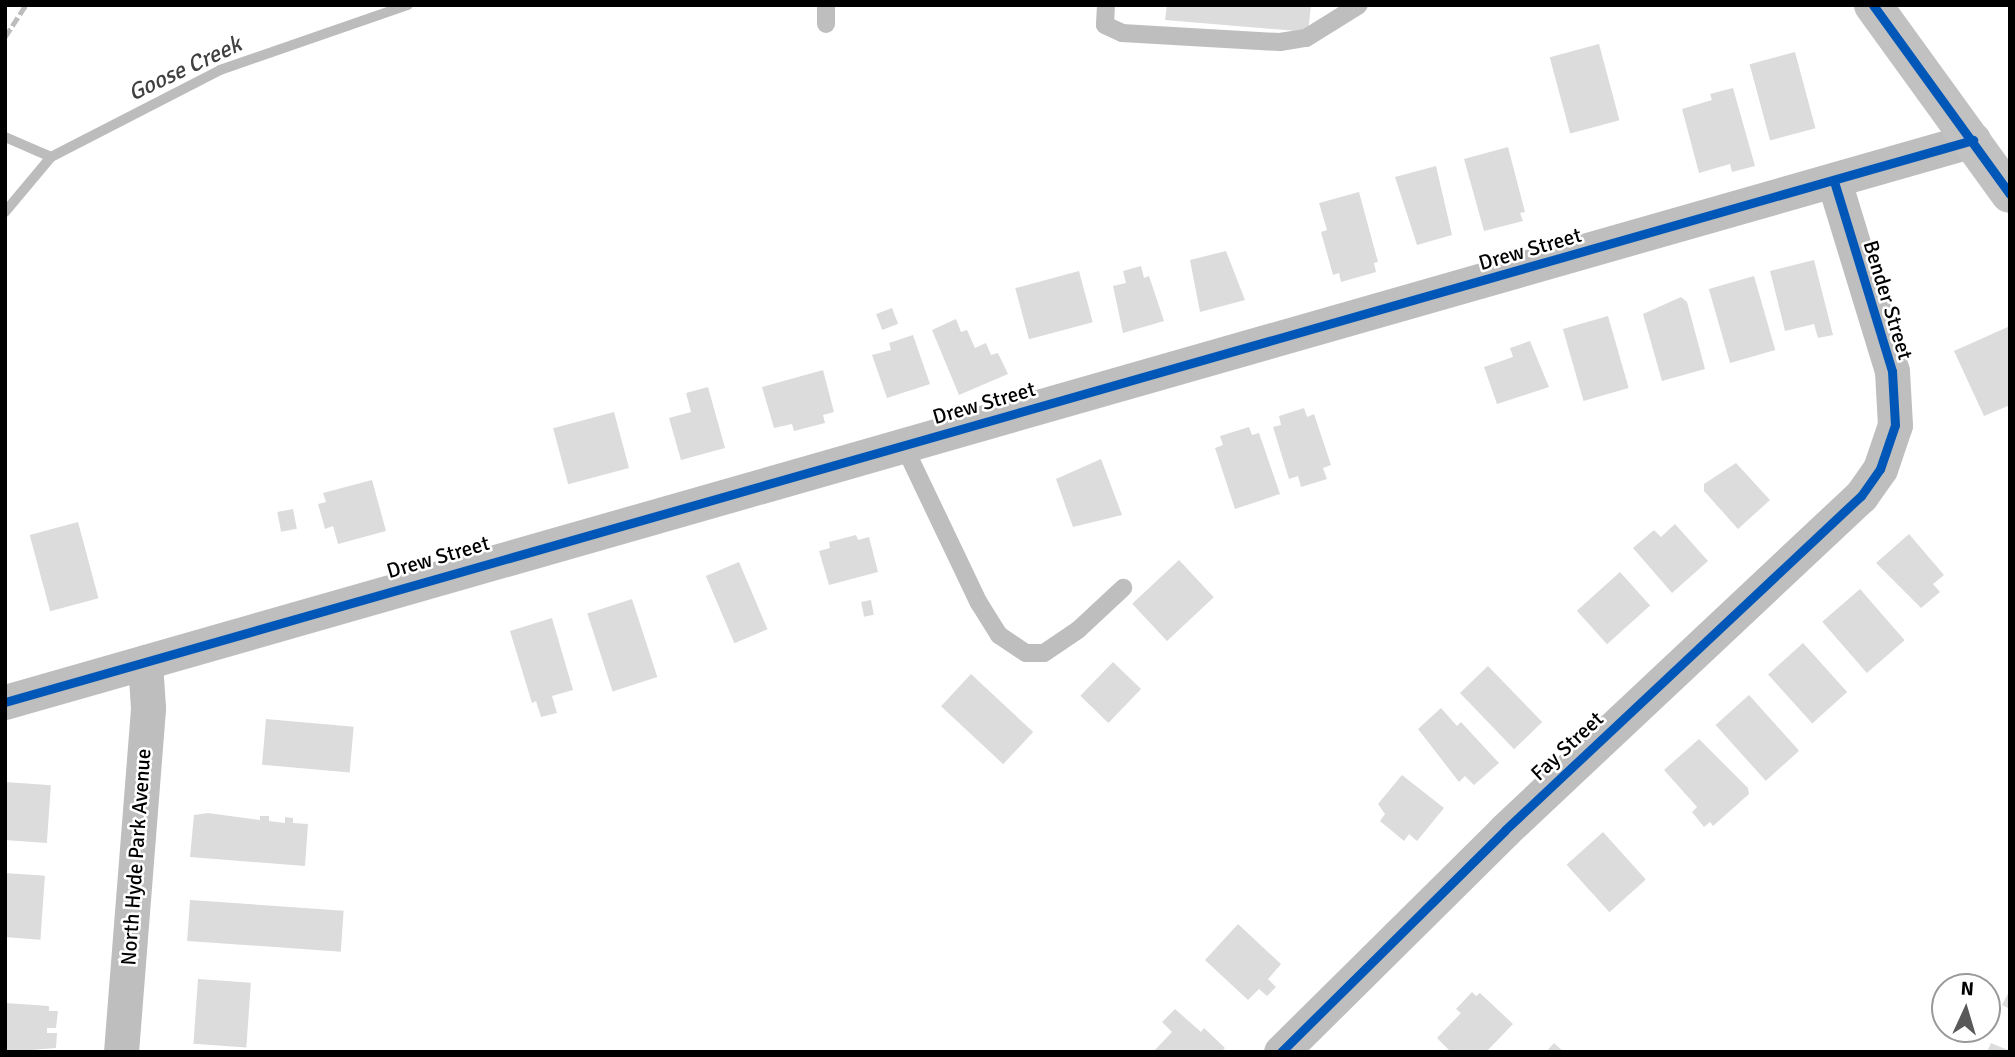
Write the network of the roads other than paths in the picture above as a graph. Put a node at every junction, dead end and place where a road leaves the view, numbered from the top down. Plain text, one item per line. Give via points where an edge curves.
1 (826, 5) edge
2 (1106, 5) edge
3 (1359, 5) edge
4 (1874, 5) edge
5 (826, 24) dead end
6 (1990, 150) edge
7 (1834, 181) junction
8 (2010, 194) edge
9 (903, 444) junction
10 (1880, 469) joint
11 (1123, 588) dead end
12 (145, 662) junction
13 (5, 702) edge
14 (121, 1052) edge
15 (1281, 1052) edge

1 - 5 lane
2 - 3 lane via 1105,25 1122,33 1280,42 1306,38
4 - 6 main road
6 - 7 street, Drew Street
6 - 8 main road
7 - 9 street, Drew Street
7 - 10 street, Bender Street via 1892,371 1895,425
9 - 11 lane via 979,603 999,635 1026,653 1044,653 1078,630
9 - 12 street, Drew Street
10 - 15 street, Fay Street via 1861,496 1505,830
12 - 13 street, Drew Street
12 - 14 street, North Hyde Park Avenue via 148,708

